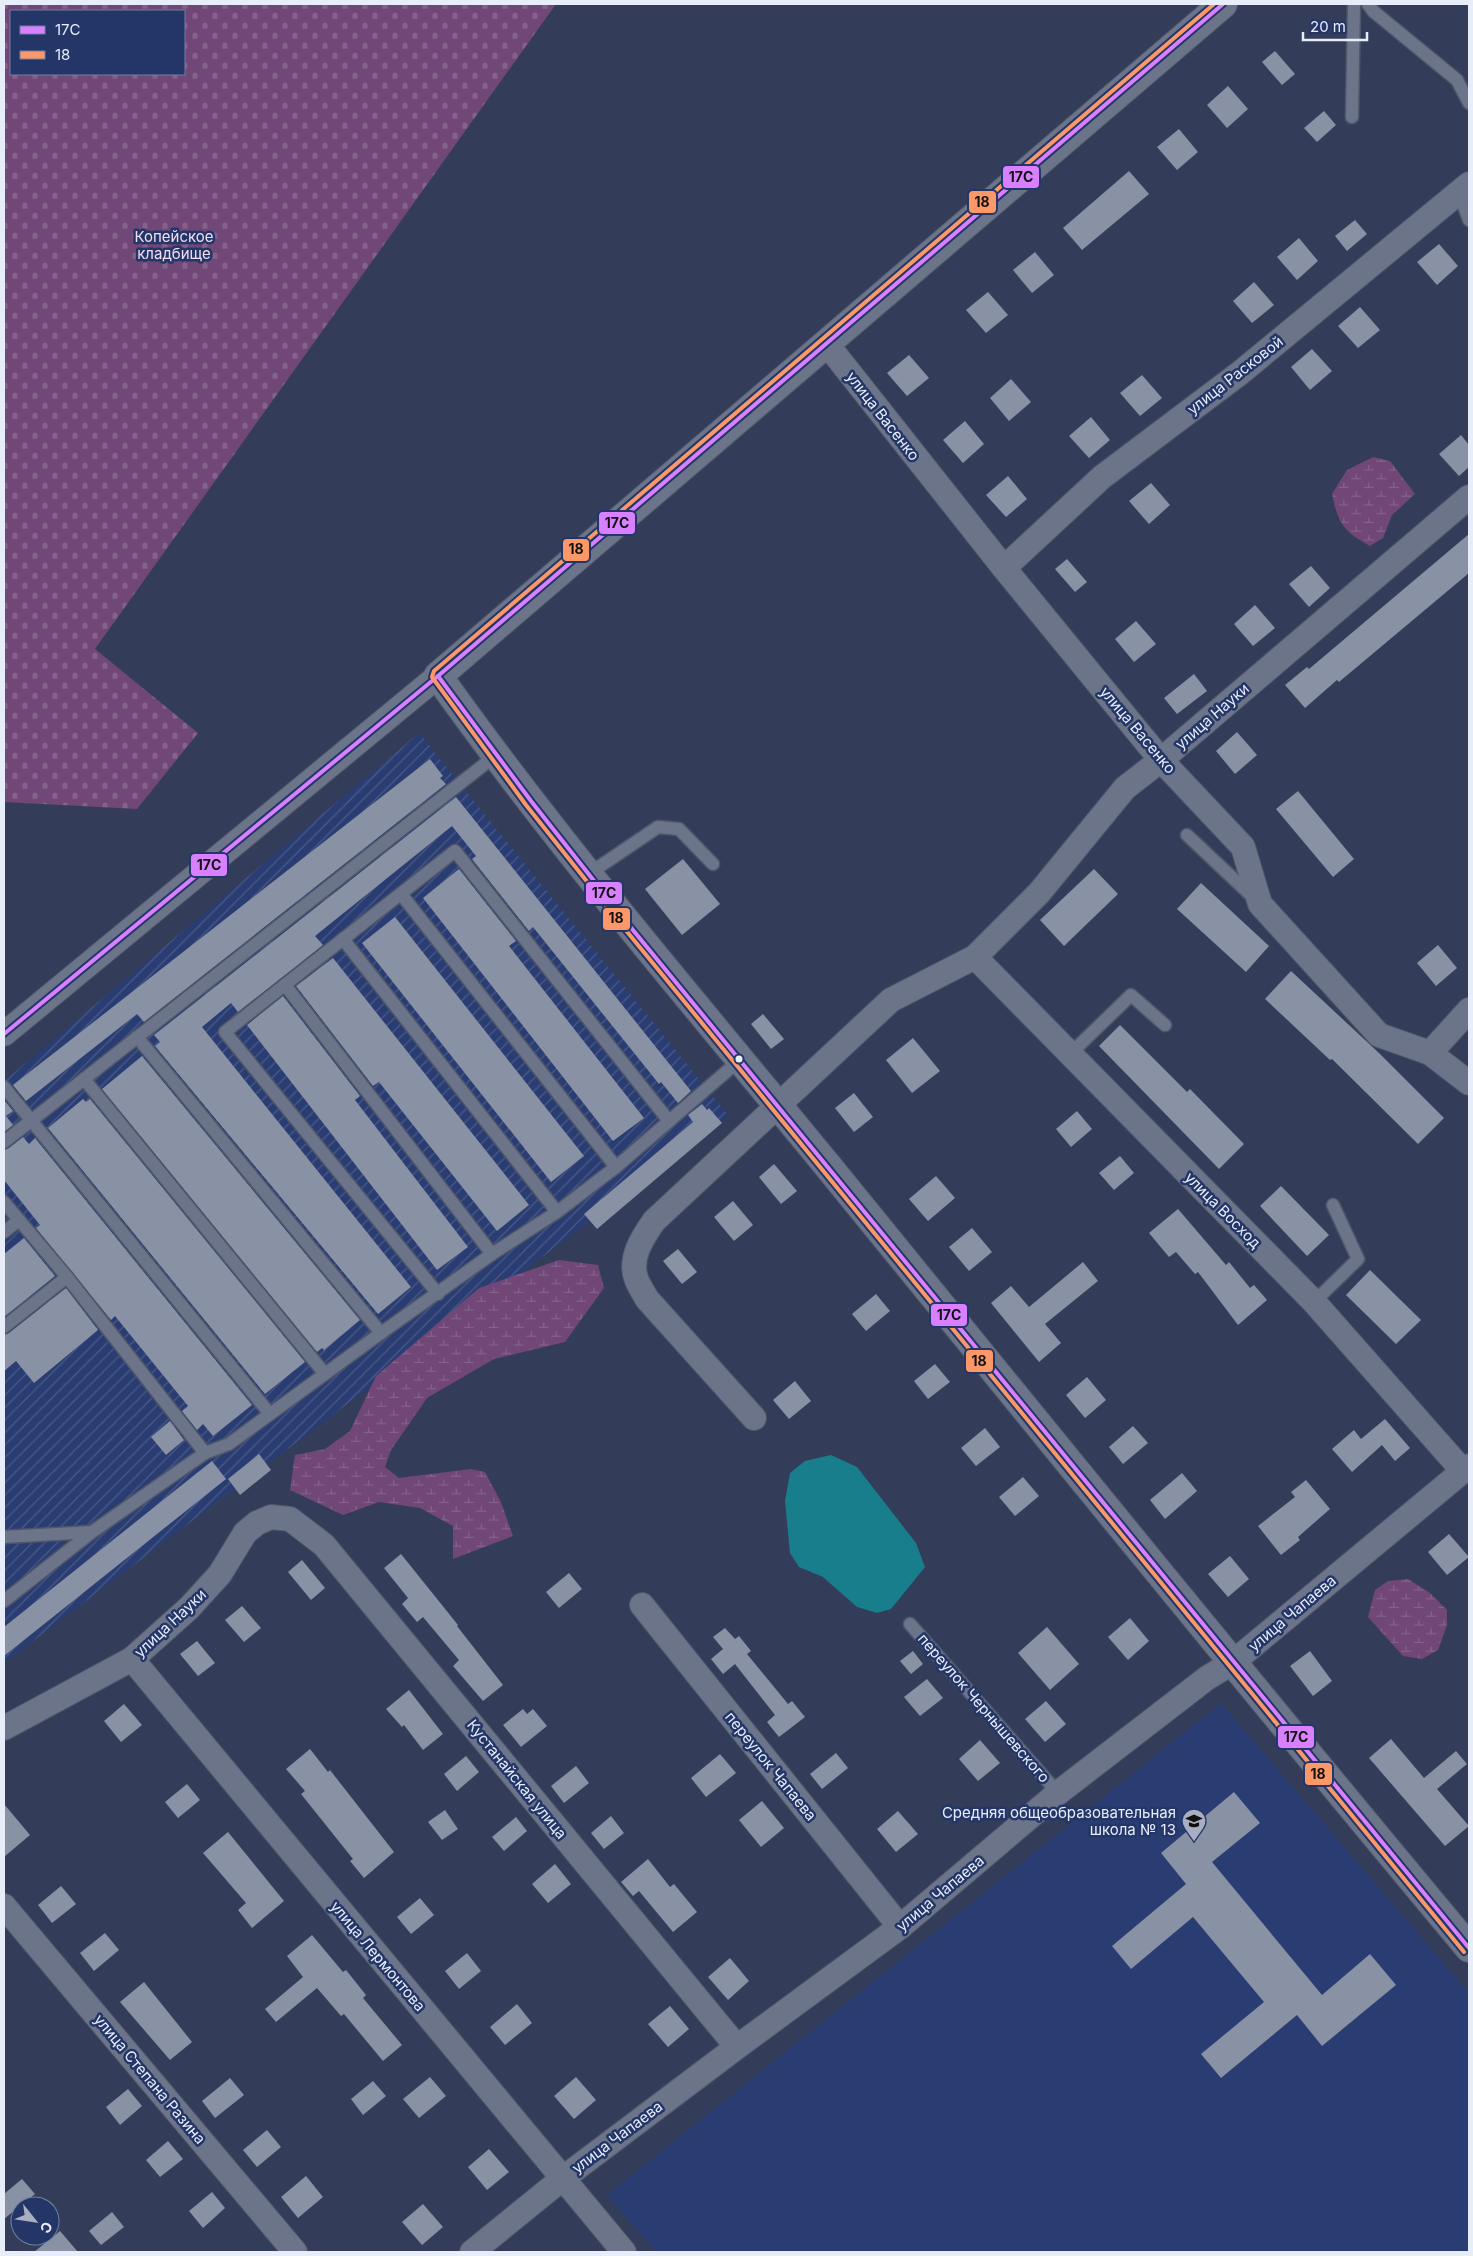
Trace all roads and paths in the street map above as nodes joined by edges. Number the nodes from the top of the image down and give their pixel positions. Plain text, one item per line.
1 (1223, 4) edge
2 (1354, 4) edge
3 (1368, 4) edge
4 (1469, 103) edge
5 (1352, 117) dead end
6 (1464, 189) edge
7 (1469, 220) edge
8 (826, 343) junction
9 (1469, 496) edge
10 (1004, 568) junction
11 (438, 676) junction
12 (495, 756) junction
13 (1161, 760) junction
14 (1188, 835) dead end
15 (714, 864) dead end
16 (587, 875) junction
17 (401, 894) junction
18 (1260, 904) junction
19 (343, 939) junction
20 (975, 957) junction
21 (285, 985) junction
22 (1469, 1010) edge
23 (1165, 1025) dead end
24 (4, 1034) edge
25 (137, 1037) junction
26 (1430, 1052) junction
27 (1070, 1054) junction
28 (741, 1059) junction
29 (84, 1079) junction
30 (1469, 1083) edge
31 (4, 1087) edge
32 (778, 1106) junction
33 (32, 1121) junction
34 (669, 1121) junction
35 (4, 1142) edge
36 (616, 1167) junction
37 (4, 1202) edge
38 (1333, 1204) dead end
39 (557, 1212) junction
40 (19, 1220) junction
41 (4, 1232) edge
42 (492, 1254) junction
43 (67, 1277) junction
44 (438, 1294) junction
45 (1314, 1302) junction
46 (4, 1327) edge
47 (380, 1333) junction
48 (325, 1374) junction
49 (270, 1414) junction
50 (754, 1418) dead end
51 (205, 1453) junction
52 (1466, 1469) edge
53 (290, 1519) joint
54 (92, 1532) junction
55 (4, 1537) edge
56 (4, 1601) edge
57 (642, 1605) dead end
58 (910, 1624) dead end
59 (132, 1659) junction
60 (1232, 1663) junction
61 (4, 1728) edge
62 (1058, 1793) junction
63 (4, 1906) edge
64 (900, 1927) junction
65 (1469, 1948) edge
66 (737, 2047) junction
67 (562, 2179) junction
68 (296, 2252) edge
69 (472, 2252) edge
70 (624, 2252) edge

1 - 8 street
2 - 5 lane
3 - 4 lane
6 - 7 lane
6 - 10 street, улица Расковой
8 - 10 street, улица Васенко
8 - 11 street
9 - 13 street, улица Науки
10 - 13 street, улица Васенко
11 - 12 street
11 - 24 street
12 - 16 street
12 - 25 lane
13 - 18 street, улица Васенко
13 - 20 street, улица Науки
14 - 18 lane
15 - 16 lane
16 - 28 street
17 - 19 lane
17 - 34 lane
17 - 36 lane
18 - 26 street, улица Васенко
19 - 21 lane
19 - 39 lane
20 - 27 street, улица Восход
20 - 32 street, улица Науки
21 - 42 lane
21 - 44 lane
22 - 26 street
23 - 27 lane
25 - 29 lane
25 - 47 lane
26 - 30 street, улица Васенко
27 - 45 street, улица Восход
28 - 32 street
28 - 34 lane
29 - 33 lane
29 - 48 lane
31 - 33 lane
32 - 50 street, улица Науки
32 - 60 street
33 - 35 lane
33 - 49 lane
34 - 36 lane
36 - 39 lane
37 - 40 lane
38 - 45 lane
39 - 42 lane
40 - 41 lane
40 - 43 lane
42 - 44 lane
43 - 46 lane
43 - 51 lane
44 - 47 lane
45 - 52 street, улица Восход
47 - 48 lane
48 - 49 lane
49 - 51 lane
51 - 54 lane
52 - 60 street, улица Чапаева
53 - 59 street, улица Науки
53 - 66 street, Кустанайская улица
54 - 55 lane
54 - 56 lane
57 - 64 street, переулок Чапаева
58 - 62 lane, переулок Чернышевского
59 - 61 street, улица Науки
59 - 67 street, улица Лермонтова
60 - 62 street, улица Чапаева
60 - 65 street
62 - 64 street, улица Чапаева
63 - 68 street, улица Степана Разина
64 - 66 street, улица Чапаева
66 - 67 street, улица Чапаева
67 - 69 street, улица Чапаева
67 - 70 street, улица Лермонтова

